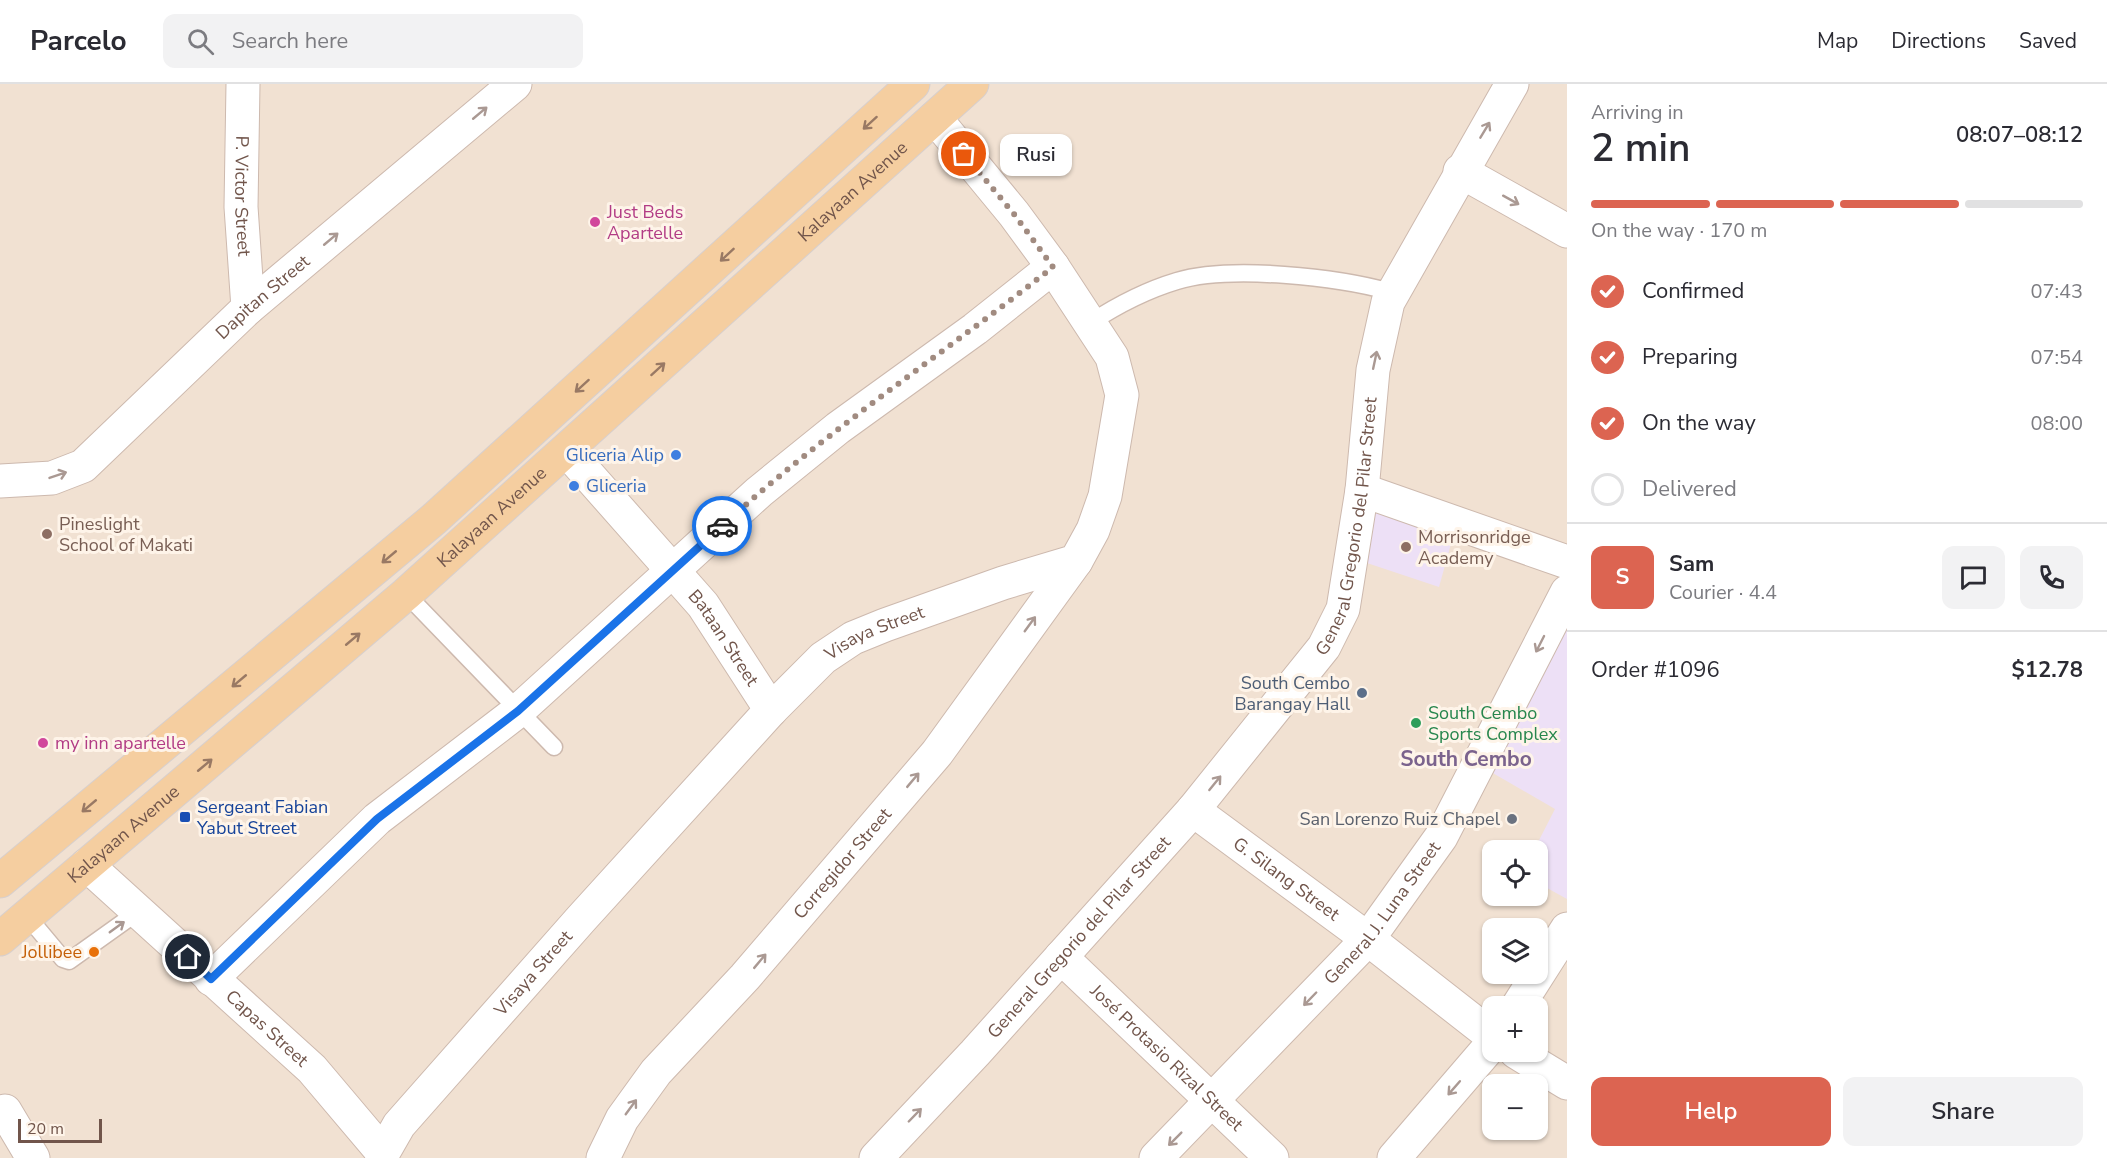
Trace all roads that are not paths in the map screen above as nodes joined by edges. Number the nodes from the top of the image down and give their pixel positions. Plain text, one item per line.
1 (243, 84) edge
2 (515, 84) edge
3 (913, 84) edge
4 (972, 84) edge
5 (1512, 84) edge
6 (935, 118) junction
7 (1460, 171) junction
8 (1567, 231) edge
9 (1053, 267) junction
10 (1391, 292) junction
11 (249, 308) junction
12 (1090, 323) junction
13 (567, 451) junction
14 (0, 481) edge
15 (1362, 490) junction
16 (1076, 561) junction
17 (1567, 562) edge
18 (673, 570) junction
19 (1567, 592) edge
20 (406, 594) junction
21 (771, 710) junction
22 (518, 711) junction
23 (554, 747) dead end
24 (1193, 810) junction
25 (87, 865) junction
26 (0, 881) edge
27 (138, 911) junction
28 (27, 916) junction
29 (1567, 929) edge
30 (0, 939) edge
31 (1368, 939) junction
32 (1061, 957) junction
33 (211, 979) junction
34 (1524, 996) edge
35 (1482, 1028) edge
36 (1482, 1056) edge
37 (1532, 1062) edge
38 (1567, 1083) edge
39 (1212, 1101) junction
40 (5, 1111) dead end
41 (382, 1155) edge
42 (33, 1158) edge
43 (603, 1158) edge
44 (876, 1158) edge
45 (1156, 1158) edge
46 (1272, 1158) edge
47 (1394, 1158) edge

1 - 11 street, P. Victor Street
11 -> 2 street, Dapitan Street
3 -> 26 main road, Kalayaan Avenue
4 - 6 main road, Kalayaan Avenue
7 -> 5 street, General Gregorio del Pilar Street
6 - 9 street
13 -> 6 main road, Kalayaan Avenue
7 -> 8 street
7 - 10 street, General Gregorio del Pilar Street
9 - 12 street
9 - 18 street
10 - 12 lane
15 -> 10 street, General Gregorio del Pilar Street
14 -> 11 street, Dapitan Street
12 - 16 street
13 - 18 street, Bataan Street
13 - 20 main road, Kalayaan Avenue
15 - 17 street
24 -> 15 street, General Gregorio del Pilar Street
16 - 21 street, Visaya Street
43 -> 16 street, Corregidor Street
18 - 21 street, Bataan Street
18 - 22 street
19 -> 31 street, General J. Luna Street
20 - 22 lane
25 -> 20 main road, Kalayaan Avenue
21 - 41 street, Visaya Street
22 - 23 lane
22 - 33 street
24 - 31 street, G. Silang Street
24 - 32 street, General Gregorio del Pilar Street
25 - 27 street, Capas Street
25 - 28 main road, Kalayaan Avenue
28 -> 27 lane
27 - 33 street, Capas Street
28 - 30 main road, Kalayaan Avenue
29 - 34 street
31 - 35 street, G. Silang Street
31 -> 39 street, General J. Luna Street
32 - 39 street, José Protasio Rizal Street
44 -> 32 street, General Gregorio del Pilar Street
33 - 41 street, Capas Street
36 -> 47 street
37 - 38 street
39 -> 45 street, General J. Luna Street
39 - 46 street, José Protasio Rizal Street
40 - 42 street

